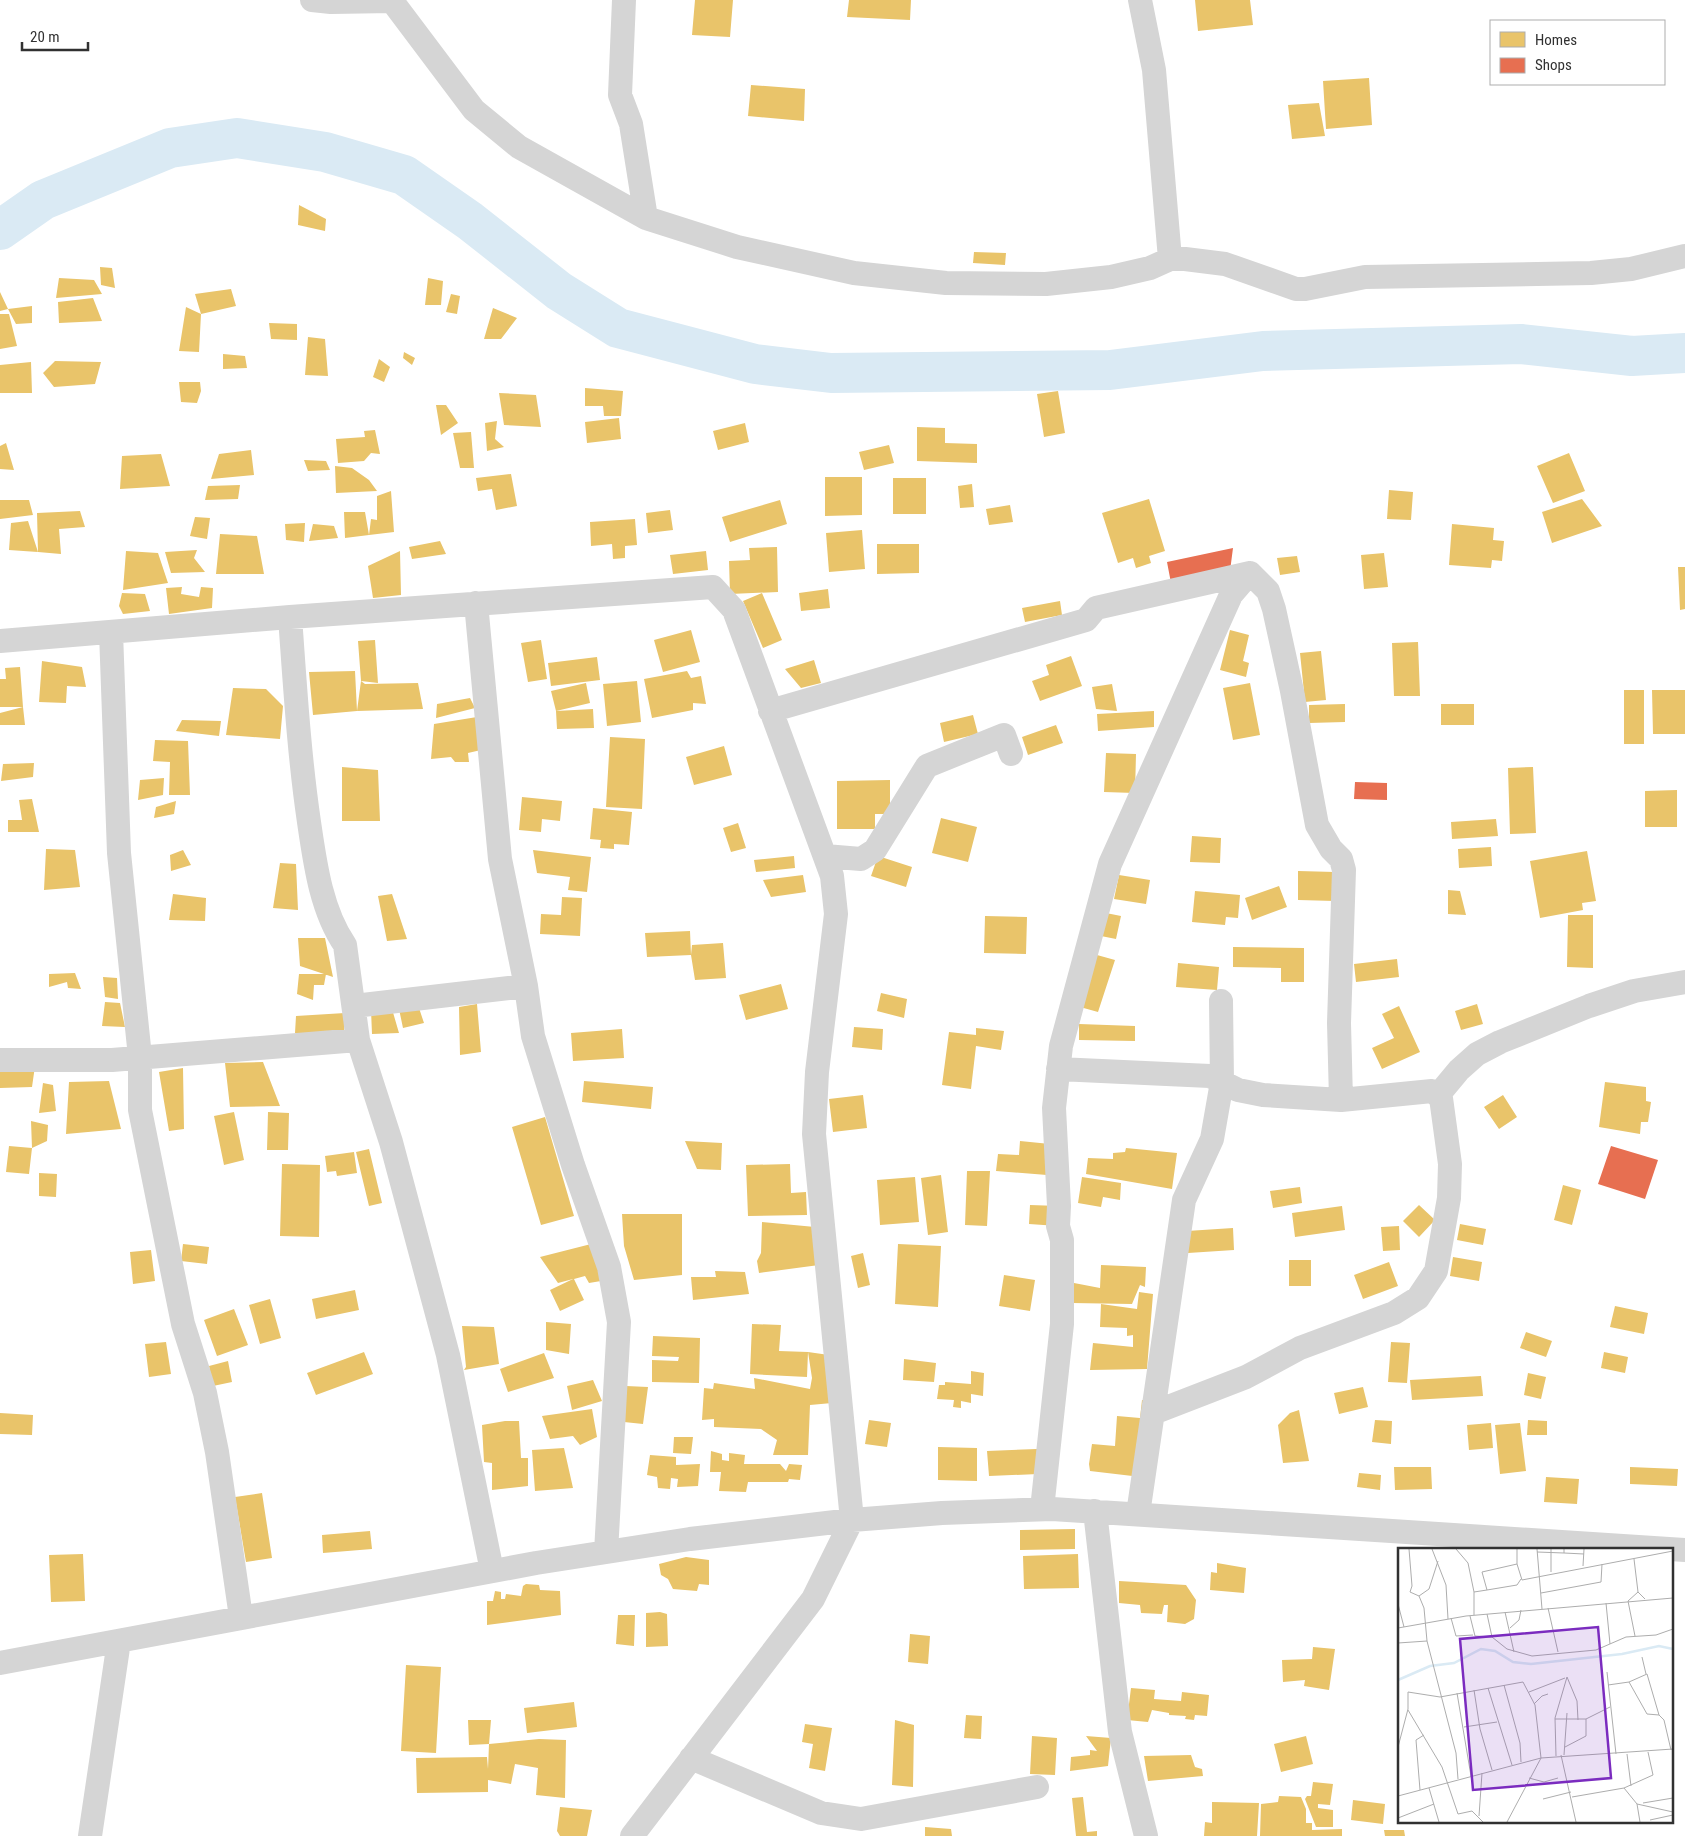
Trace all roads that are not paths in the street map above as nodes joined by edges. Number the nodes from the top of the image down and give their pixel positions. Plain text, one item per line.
1 (312, 0) edge
2 (392, 0) edge
3 (624, 0) edge
4 (1140, 0) edge
5 (646, 218) junction
6 (1685, 256) edge
7 (1170, 259) junction
8 (1250, 573) junction
9 (476, 603) junction
10 (290, 617) junction
11 (111, 632) junction
12 (0, 642) edge
13 (770, 711) junction
14 (1011, 754) dead end
15 (825, 856) junction
16 (1685, 982) edge
17 (526, 986) junction
18 (1221, 1001) dead end
19 (354, 1006) junction
20 (358, 1040) junction
21 (140, 1057) junction
22 (0, 1060) edge
23 (1058, 1069) junction
24 (1222, 1082) junction
25 (1439, 1094) junction
26 (1341, 1100) junction
27 (1154, 1413) junction
28 (1042, 1509) junction
29 (1095, 1512) junction
30 (1138, 1514) junction
31 (852, 1520) junction
32 (1655, 1548) edge
33 (1672, 1549) edge
34 (1685, 1550) edge
35 (606, 1552) junction
36 (492, 1572) junction
37 (241, 1618) junction
38 (119, 1641) junction
39 (0, 1663) edge
40 (691, 1758) junction
41 (1037, 1787) dead end
42 (90, 1836) edge
43 (632, 1836) edge
44 (1146, 1836) edge

1 - 2 street
2 - 5 street
3 - 5 street
4 - 7 street
5 - 7 street
6 - 7 street
8 - 13 street
8 - 23 street
8 - 26 street
9 - 10 street
9 - 13 street
9 - 17 street
10 - 11 street
10 - 19 street
11 - 12 street
11 - 21 street
13 - 15 street
14 - 15 street
15 - 31 street
16 - 25 street
17 - 19 street
17 - 35 street
18 - 24 street
19 - 20 street
20 - 21 street
20 - 36 street
21 - 22 street
21 - 37 street
23 - 24 street
23 - 28 street
24 - 26 street
24 - 27 street
25 - 26 street
25 - 27 street
27 - 30 street
28 - 29 street
28 - 31 street
29 - 30 street
29 - 44 street
30 - 32 street
31 - 35 street
31 - 40 street
33 - 34 street
35 - 36 street
36 - 37 street
37 - 38 street
38 - 39 street
38 - 42 street
40 - 41 street
40 - 43 street

